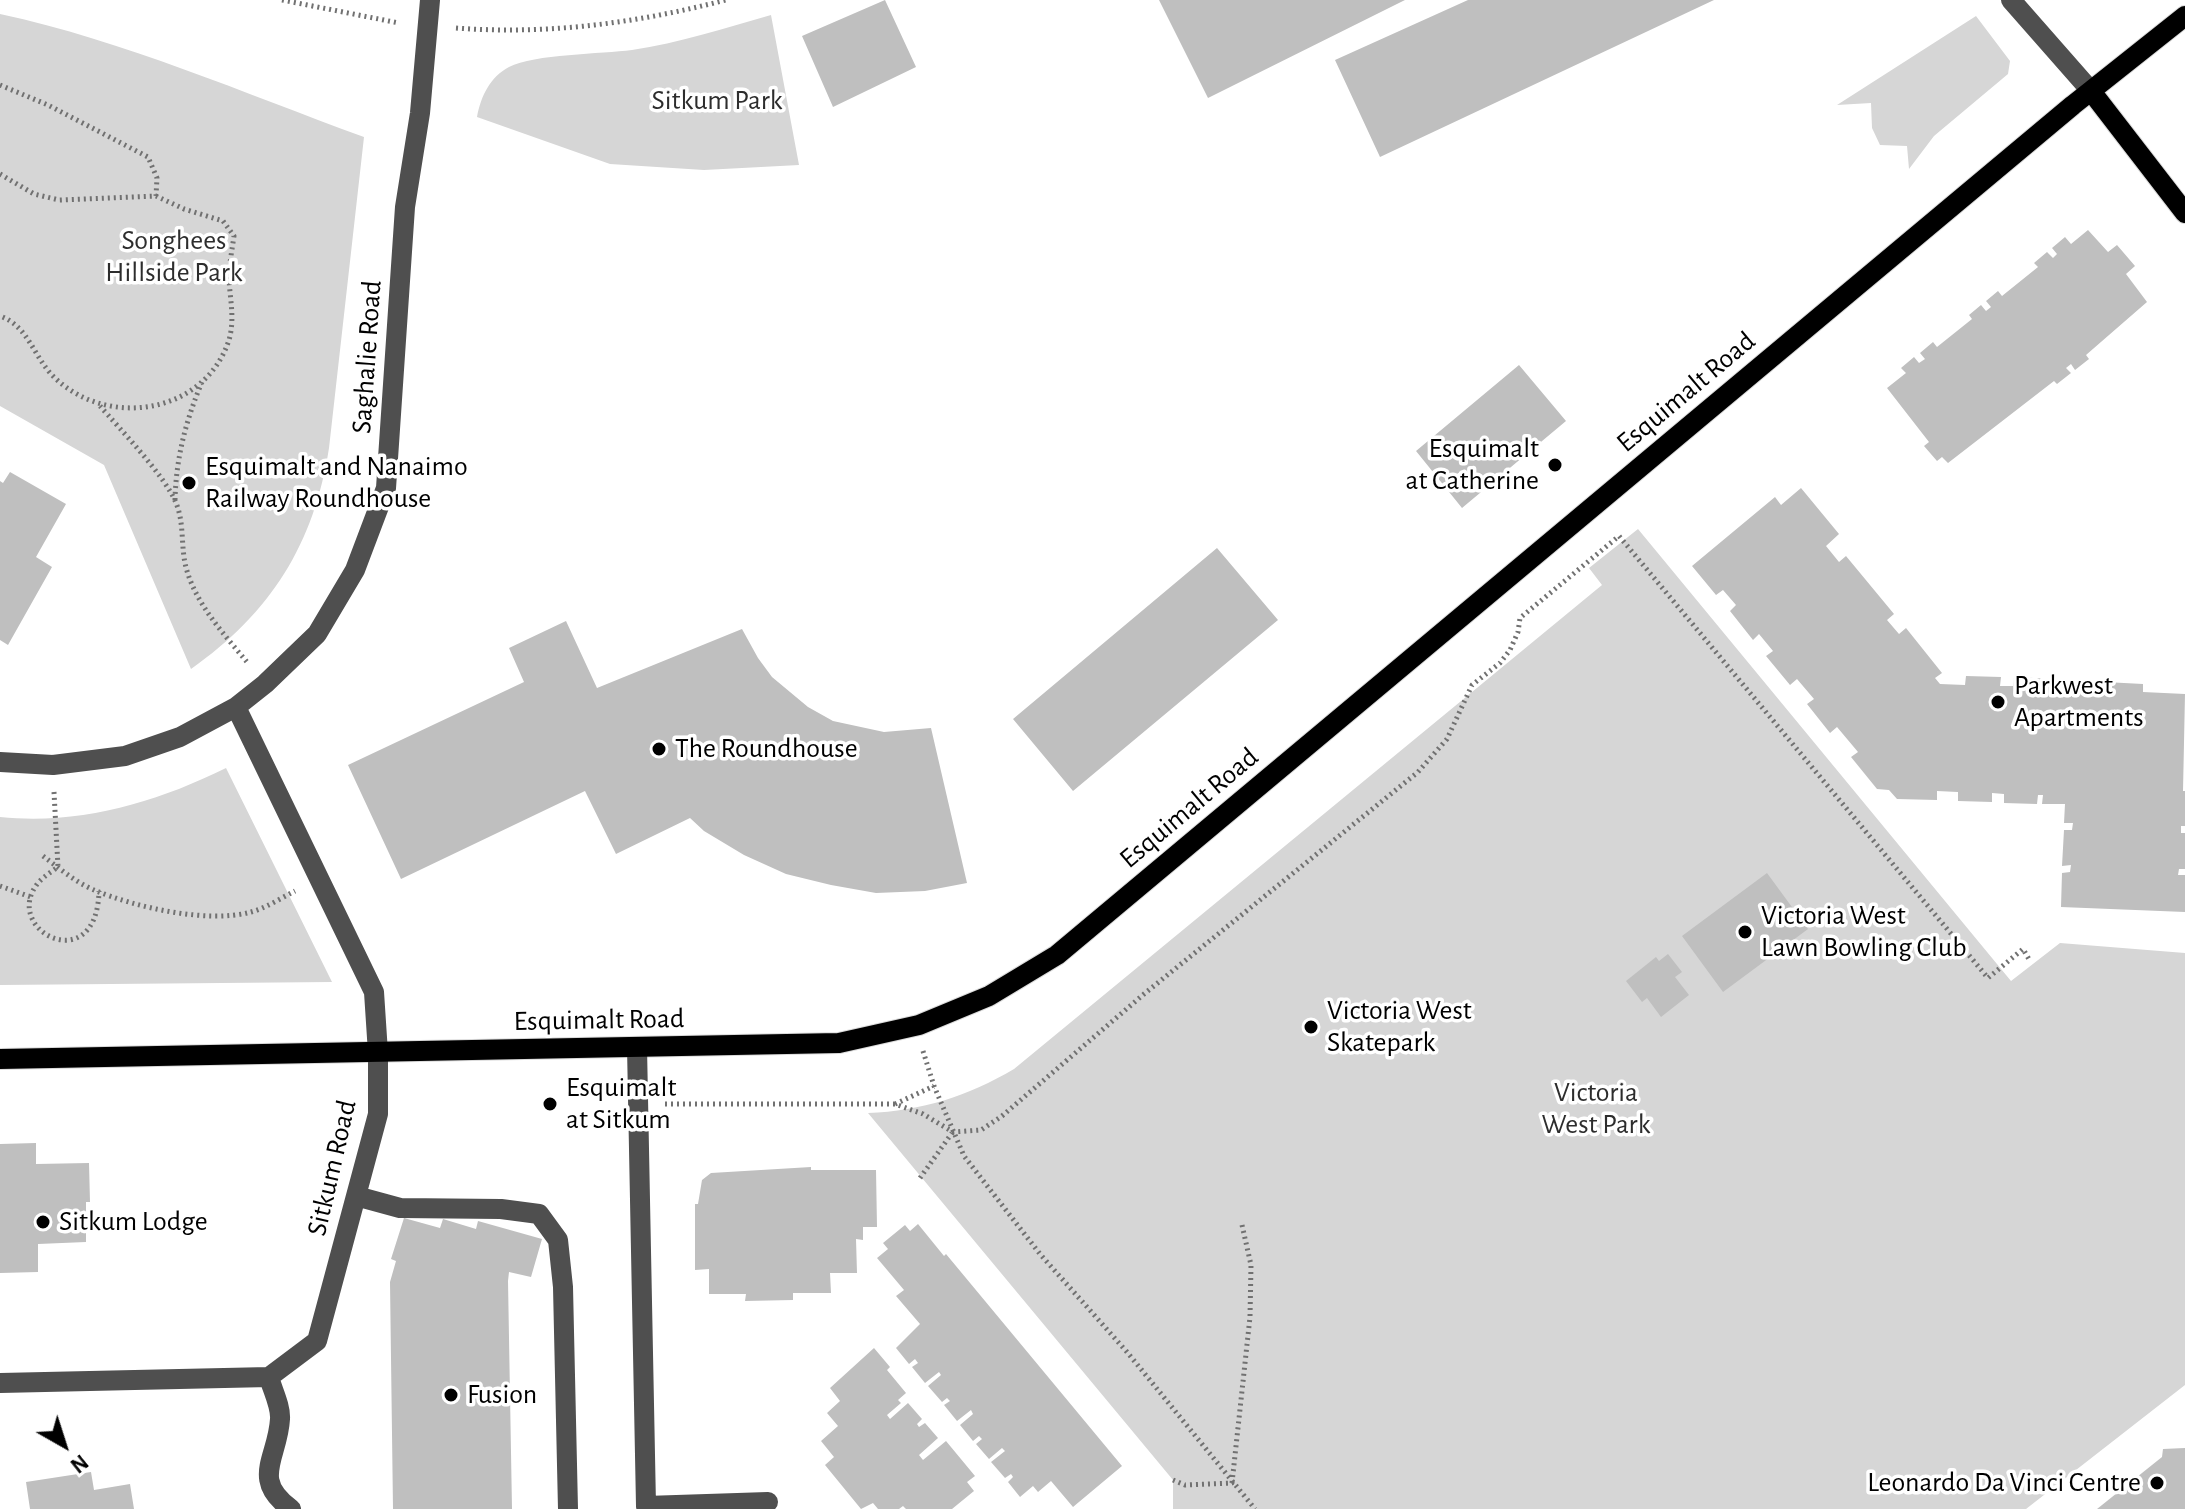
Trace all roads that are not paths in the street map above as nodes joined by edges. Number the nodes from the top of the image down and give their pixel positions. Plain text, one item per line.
1 (430, 0) edge
2 (2011, 0) edge
3 (2185, 16) edge
4 (2091, 91) junction
5 (2185, 213) edge
6 (236, 707) junction
7 (0, 762) edge
8 (637, 1047) junction
9 (378, 1053) junction
10 (0, 1059) edge
11 (356, 1196) junction
12 (269, 1377) junction
13 (0, 1383) edge
14 (768, 1502) dead end
15 (291, 1509) edge
16 (568, 1509) edge

1 - 6 street, Saghalie Road
2 - 4 street
3 - 4 main road, Esquimalt Road
4 - 5 main road
4 - 8 main road, Esquimalt Road
6 - 7 street, Saghalie Road
6 - 9 street, Sitkum Road
8 - 9 main road, Esquimalt Road
8 - 14 street
9 - 10 main road, Esquimalt Road
9 - 11 street, Sitkum Road
11 - 12 street, Sitkum Road
11 - 16 street
12 - 13 street
12 - 15 street

